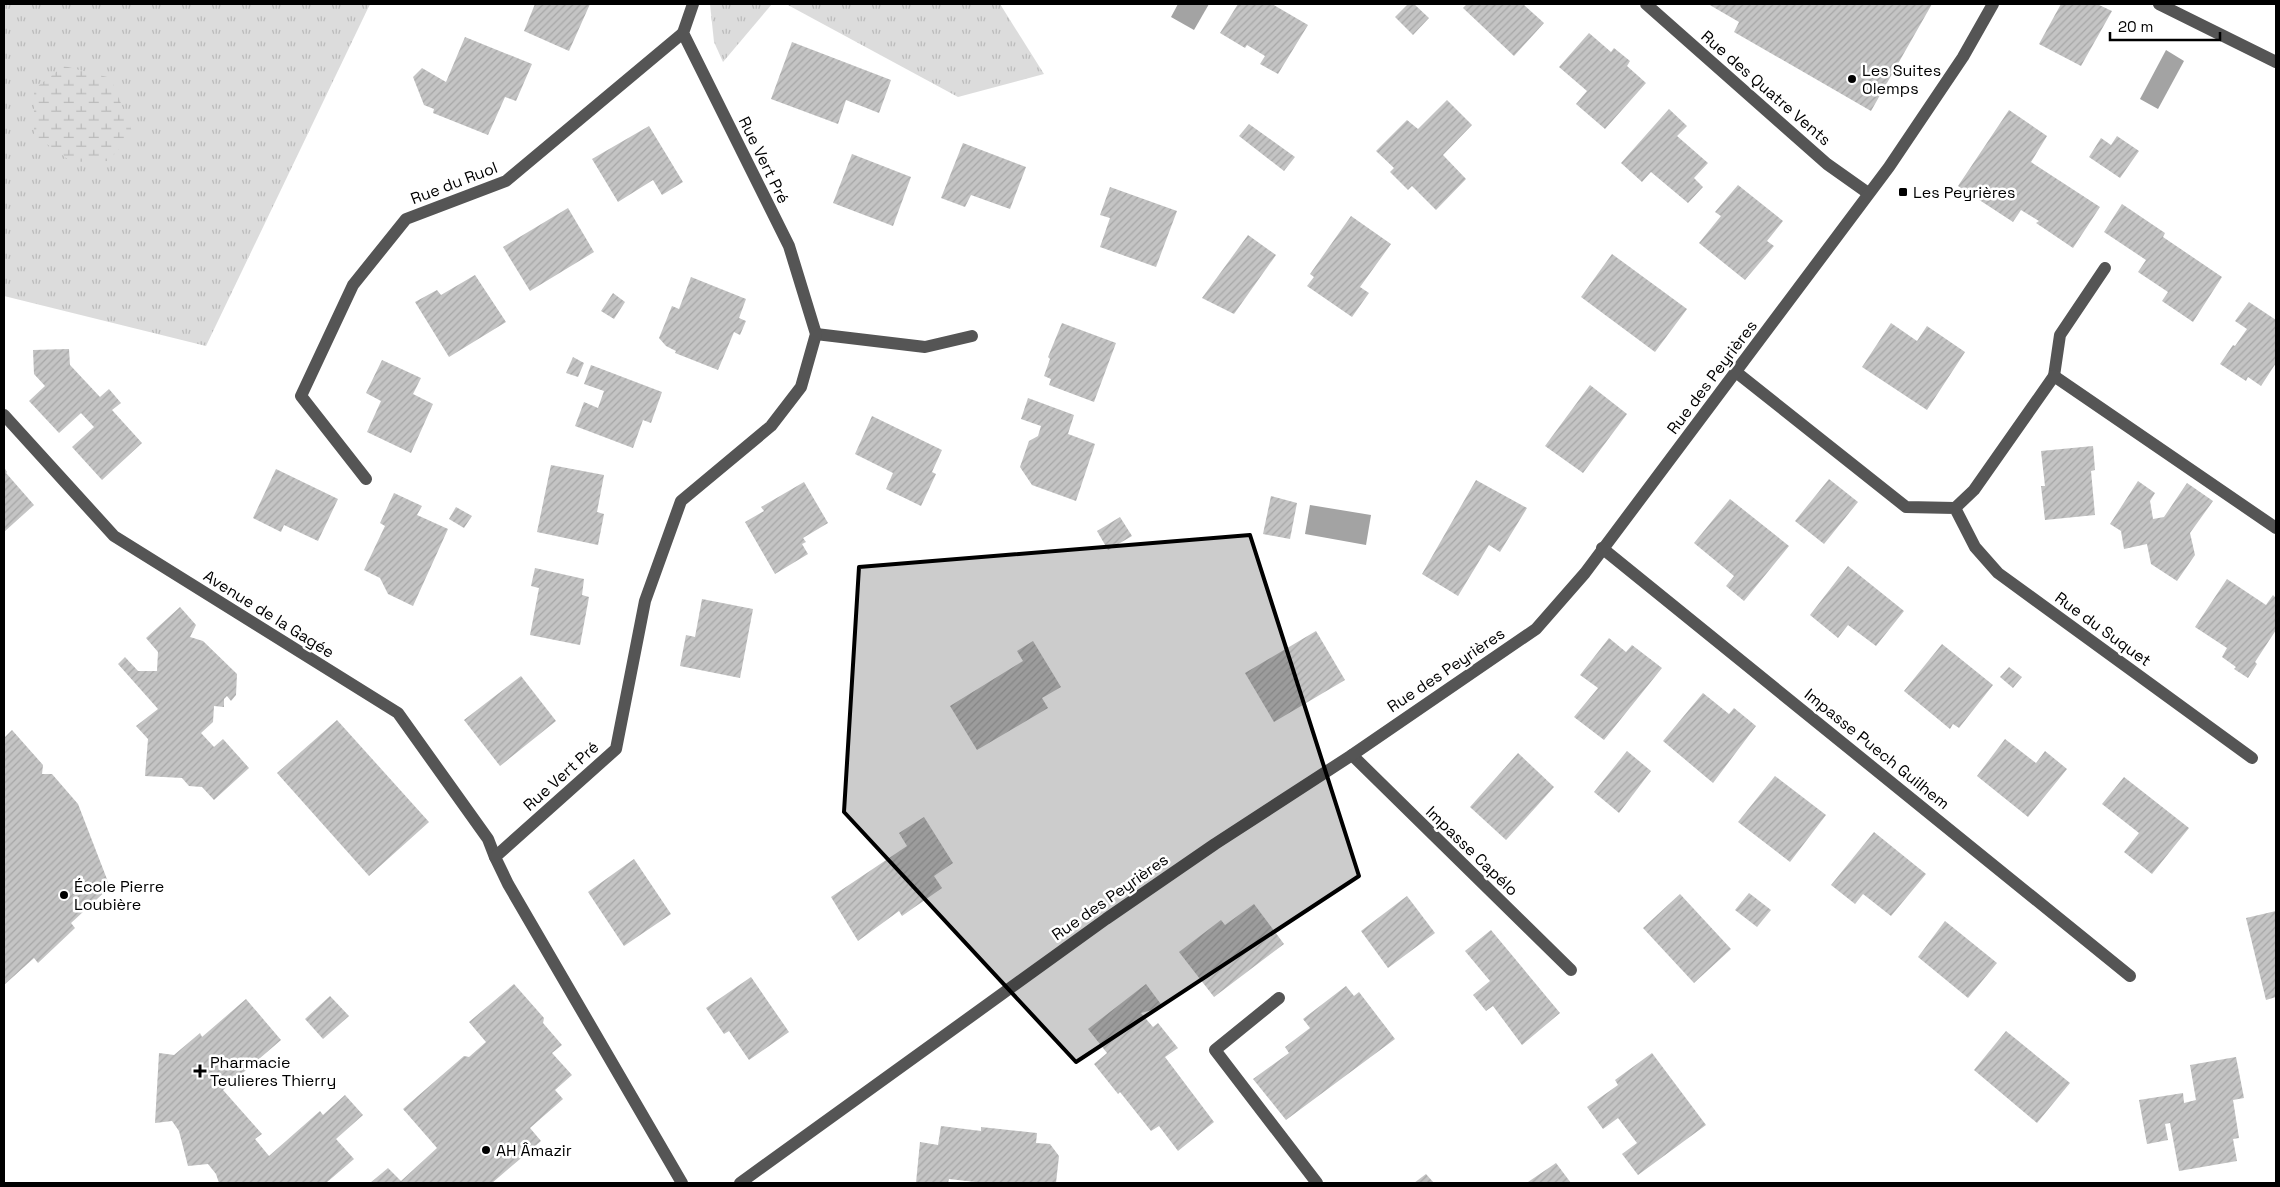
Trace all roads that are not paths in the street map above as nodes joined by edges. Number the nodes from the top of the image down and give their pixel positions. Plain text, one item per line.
1 (693, 4) edge
2 (1646, 4) edge
3 (1993, 4) edge
4 (2159, 4) edge
5 (684, 33) junction
6 (2276, 62) edge
7 (1868, 193) junction
8 (2105, 268) dead end
9 (816, 334) junction
10 (972, 336) dead end
11 (1736, 372) junction
12 (2054, 376) junction
13 (4, 415) edge
14 (366, 479) dead end
15 (1955, 508) junction
16 (2276, 528) edge
17 (1602, 548) junction
18 (1352, 755) junction
19 (2252, 758) dead end
20 (495, 857) junction
21 (1571, 970) dead end
22 (2130, 976) dead end
23 (1279, 998) dead end
24 (747, 1181) edge
25 (682, 1183) edge
26 (1317, 1183) edge

1 - 5 street
2 - 7 street, Rue des Quatre Vents
3 - 7 street, Rue des Peyrières
4 - 6 street
5 - 9 street, Rue Vert Pré
5 - 14 street, Rue du Ruol
7 - 11 street, Rue des Peyrières
8 - 12 street
9 - 10 street
9 - 20 street, Rue Vert Pré
11 - 15 street
11 - 17 street, Rue des Peyrières
12 - 15 street
12 - 16 street
13 - 20 street, Avenue de la Gagée
15 - 19 street, Rue du Suquet
17 - 18 street, Rue des Peyrières
17 - 22 street, Impasse Puech Guilhem
18 - 21 street, Impasse Capélo
18 - 24 street, Rue des Peyrières
20 - 25 street
23 - 26 street

